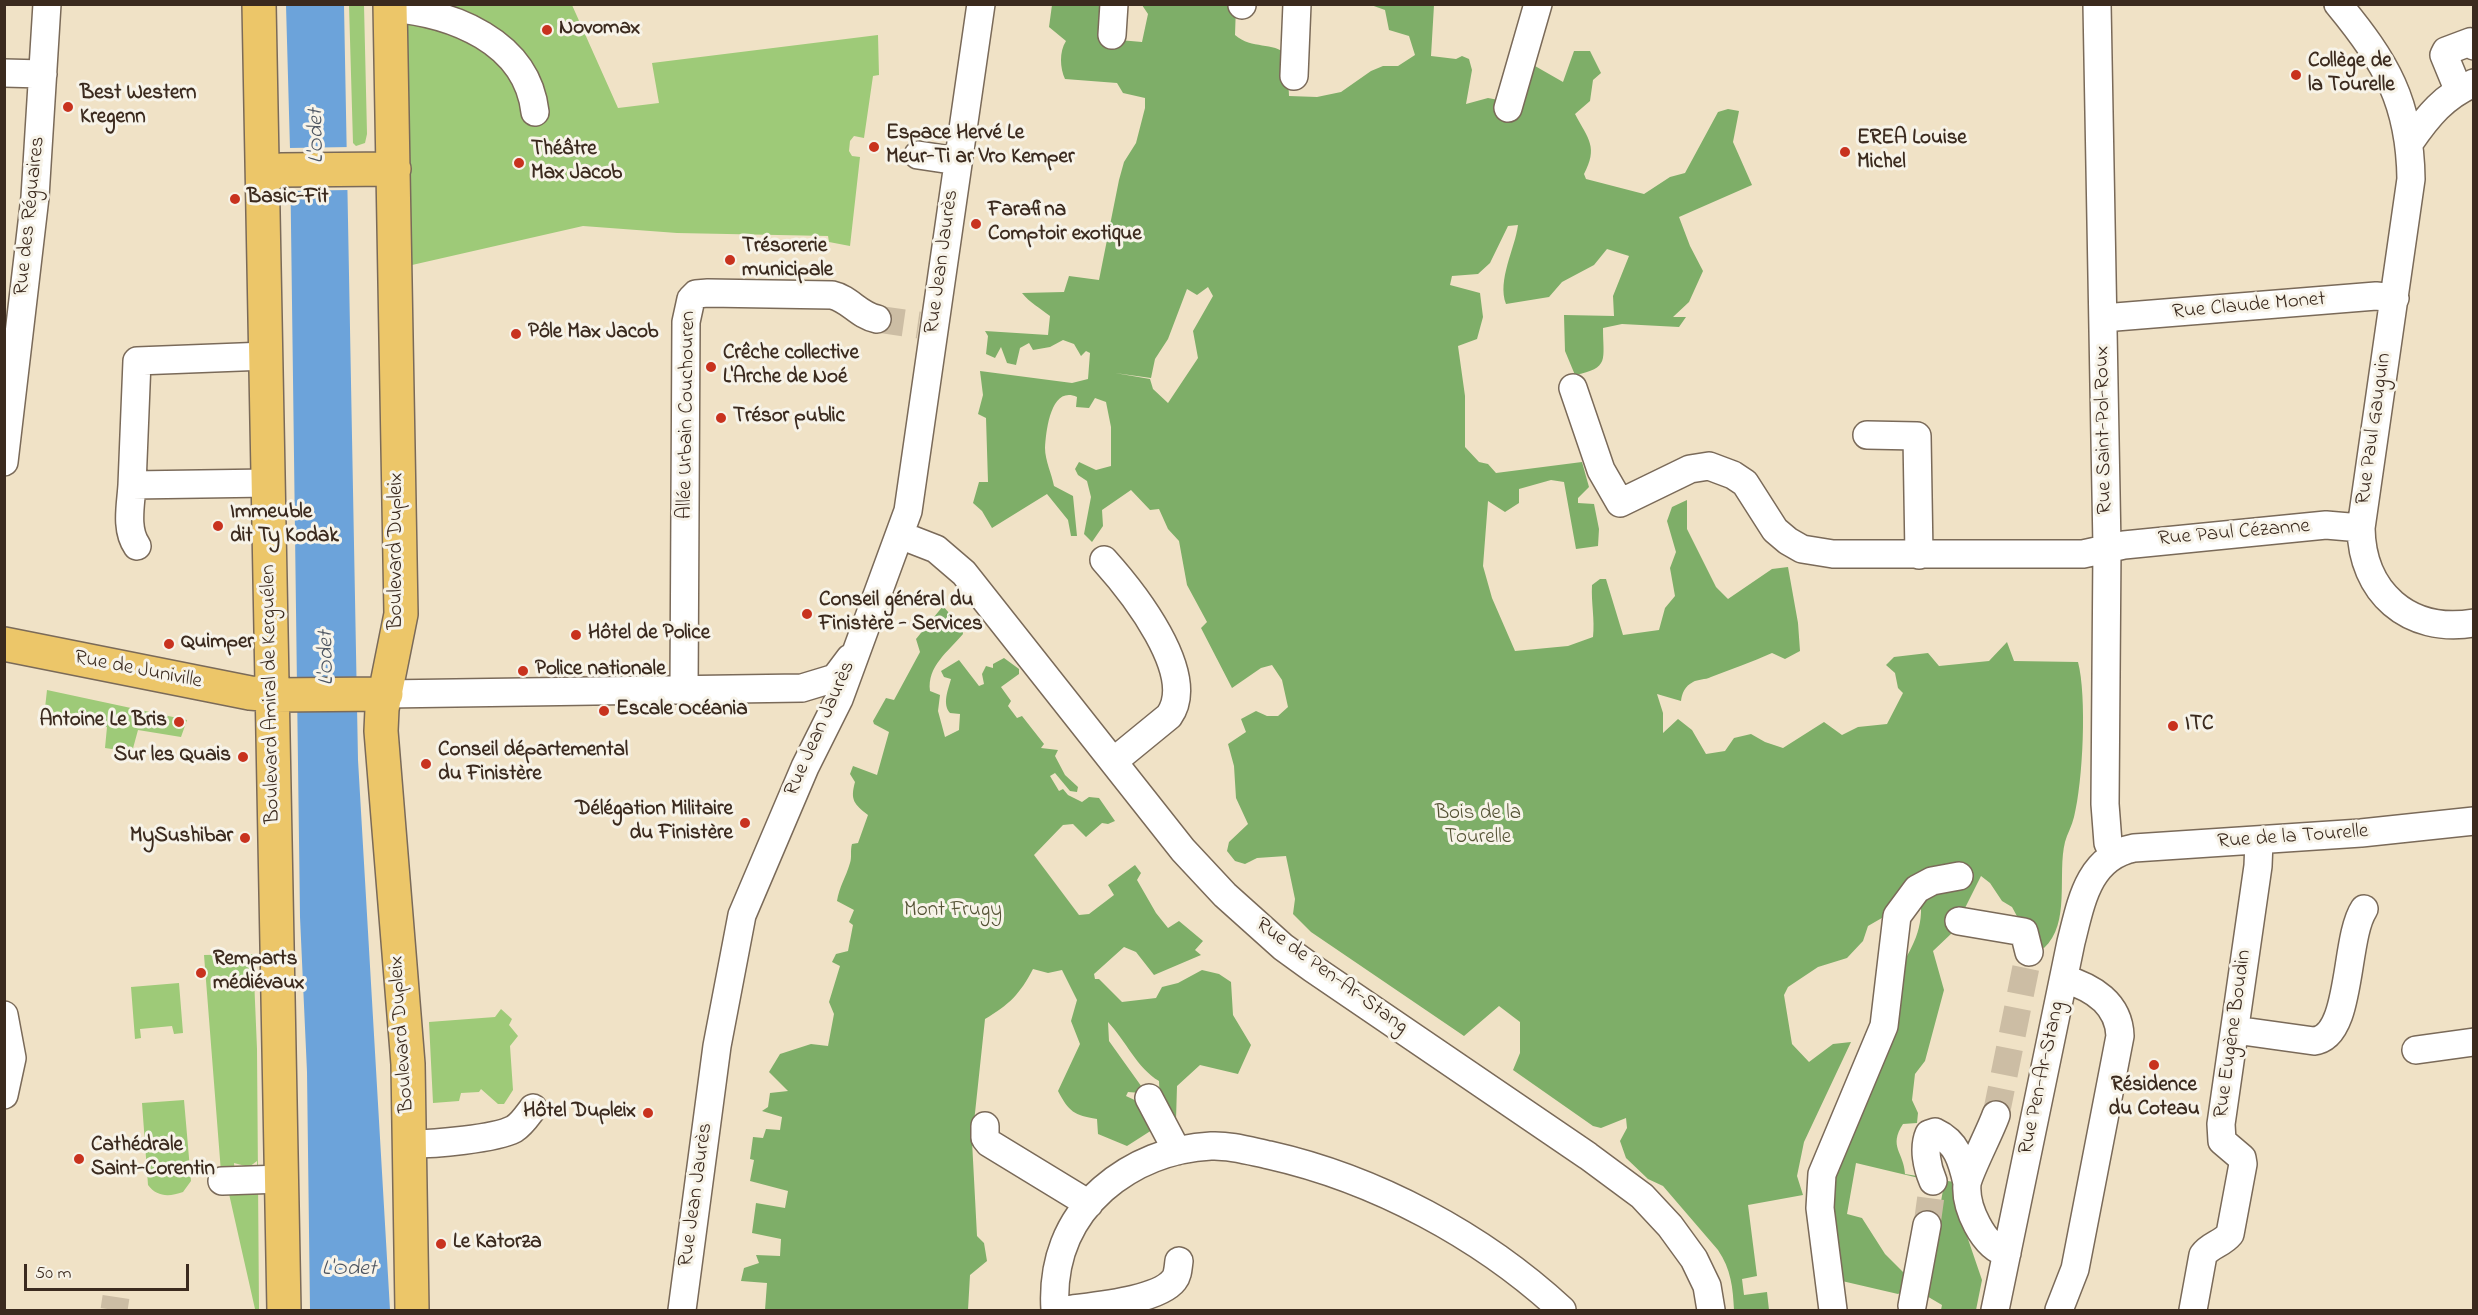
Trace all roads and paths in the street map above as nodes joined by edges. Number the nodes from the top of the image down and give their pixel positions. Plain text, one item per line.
1 (47, 4) edge
2 (260, 4) edge
3 (981, 4) edge
4 (1114, 4) edge
5 (1297, 4) edge
6 (1538, 4) edge
7 (2097, 4) edge
8 (2338, 4) edge
9 (390, 6) edge
10 (1112, 35) dead end
11 (2473, 45) edge
12 (4, 73) edge
13 (43, 74) junction
14 (1294, 76) dead end
15 (2466, 86) edge
16 (1508, 108) dead end
17 (535, 112) dead end
18 (2410, 142) junction
19 (918, 155) dead end
20 (958, 161) junction
21 (394, 169) junction
22 (276, 175) junction
23 (2395, 298) junction
24 (2103, 318) junction
25 (877, 320) tunnel mouth
26 (266, 356) junction
27 (1573, 388) dead end
28 (1867, 435) dead end
29 (4, 462) edge
30 (269, 483) junction
31 (132, 485) junction
32 (2361, 528) junction
33 (900, 535) junction
34 (137, 546) dead end
35 (2107, 547) junction
36 (1919, 555) junction
37 (1104, 560) dead end
38 (2468, 629) edge
39 (4, 644) edge
40 (855, 650) junction
41 (808, 687) junction
42 (684, 691) junction
43 (372, 694) junction
44 (285, 695) junction
45 (828, 722) junction
46 (1114, 761) junction
47 (2474, 821) edge
48 (2259, 841) junction
49 (2113, 854) junction
50 (1959, 876) dead end
51 (2364, 909) dead end
52 (1959, 921) dead end
53 (2030, 952) dead end
54 (2064, 979) junction
55 (4, 1015) edge
56 (2235, 1030) junction
57 (2474, 1042) edge
58 (2416, 1050) dead end
59 (4, 1095) edge
60 (1149, 1098) dead end
61 (533, 1108) dead end
62 (1996, 1114) tunnel mouth
63 (985, 1126) dead end
64 (411, 1144) junction
65 (1177, 1151) junction
66 (282, 1179) junction
67 (222, 1181) dead end
68 (1933, 1181) tunnel mouth
69 (1967, 1183) junction
70 (1089, 1204) junction
71 (1927, 1225) tunnel mouth
72 (2007, 1253) junction
73 (1179, 1262) dead end
74 (1912, 1306) dead end
75 (284, 1311) edge
76 (412, 1311) edge
77 (682, 1311) edge
78 (1055, 1311) edge
79 (1065, 1311) edge
80 (1563, 1311) edge
81 (1711, 1311) edge
82 (1833, 1311) edge
83 (1995, 1311) edge
84 (2060, 1311) edge
85 (2193, 1311) edge

1 - 13 street, Rue des Réguaires
2 - 22 main road, Boulevard Amiral de Kerguélen
3 - 20 street, Rue Jean Jaurès
4 - 10 street
5 - 14 street
6 - 16 street
7 - 24 street, Rue Saint-Pol-Roux
8 - 18 street, Rue Paul Gauguin
9 - 17 street
9 - 21 main road, Boulevard Dupleix
11 - 15 street
12 - 13 street
13 - 29 street, Rue des Réguaires
15 - 18 street
18 - 23 street, Rue Paul Gauguin
19 - 20 street
20 - 33 street, Rue Jean Jaurès
21 - 22 main road
21 - 43 main road, Boulevard Dupleix
22 - 26 main road, Boulevard Amiral de Kerguélen
23 - 24 street, Rue Claude Monet
23 - 32 street, Rue Paul Gauguin
24 - 35 street, Rue Saint-Pol-Roux
25 - 42 street, Allée Urbain Couchouren
26 - 30 main road, Boulevard Amiral de Kerguélen
26 - 31 street
27 - 36 street, Rue Paul Cézanne
28 - 36 street
30 - 31 street
30 - 44 main road, Boulevard Amiral de Kerguélen
31 - 34 street
32 - 35 street, Rue Paul Cézanne
32 - 38 street, Rue Paul Gauguin
33 - 40 street, Rue Jean Jaurès
33 - 46 street, Rue de Pen-Ar-Stang
35 - 36 street, Rue Paul Cézanne
35 - 49 street, Rue Saint-Pol-Roux
37 - 46 street
39 - 44 main road, Rue de Juniville
40 - 41 street
40 - 45 street, Rue Jean Jaurès
41 - 42 street
41 - 45 street
42 - 43 street
43 - 44 main road, Rue de Juniville
43 - 64 main road, Boulevard Dupleix
44 - 66 main road, Boulevard Amiral de Kerguélen
45 - 77 street, Rue Jean Jaurès
46 - 81 street, Rue de Pen-Ar-Stang
47 - 48 street, Rue de la Tourelle
48 - 49 street, Rue de la Tourelle
48 - 56 street, Rue Eugène Boudin
49 - 54 street, Rue Pen-Ar-Stang
50 - 82 street
51 - 56 street
52 - 53 street
54 - 72 street, Rue Pen-Ar-Stang
54 - 84 street
55 - 59 street
56 - 85 street, Rue Eugène Boudin
57 - 58 street
60 - 65 street
61 - 64 street
62 - 69 street
63 - 70 street
64 - 76 main road, Boulevard Dupleix
65 - 70 street
65 - 80 street
66 - 67 street
66 - 75 main road, Boulevard Amiral de Kerguélen
68 - 69 street
69 - 72 street
70 - 78 street
71 - 74 street
72 - 83 street, Rue Pen-Ar-Stang
73 - 79 street

